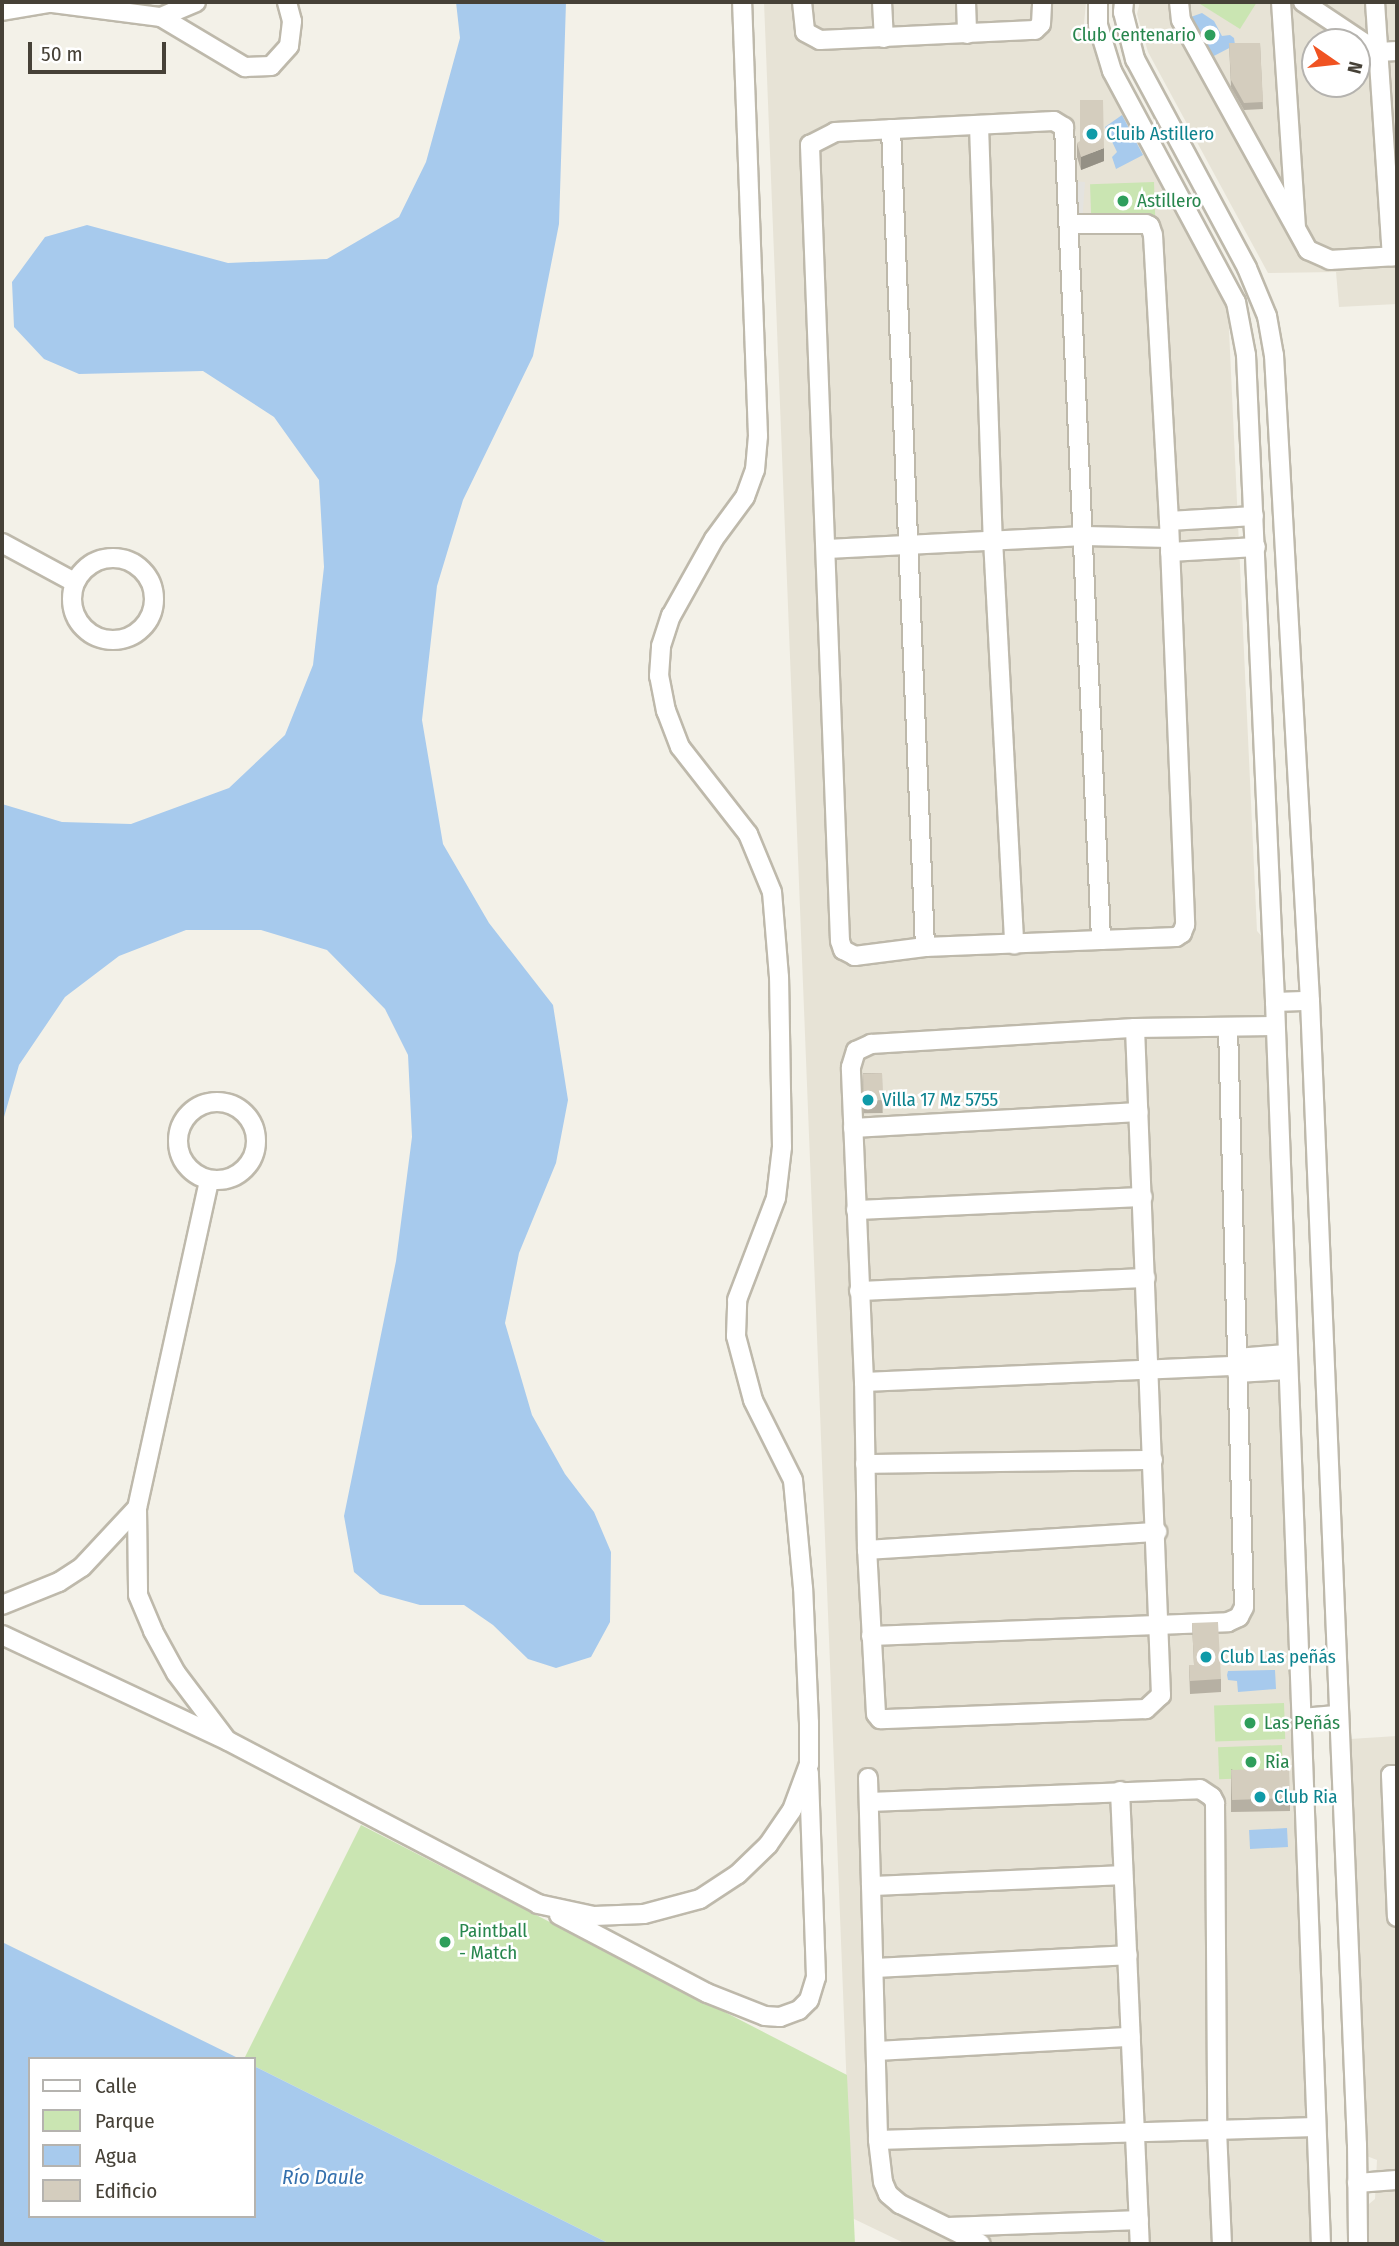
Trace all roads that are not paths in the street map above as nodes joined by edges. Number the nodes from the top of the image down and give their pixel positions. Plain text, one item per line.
1 (47, 2) edge
2 (196, 2) edge
3 (287, 2) edge
4 (742, 2) edge
5 (802, 2) edge
6 (882, 2) edge
7 (966, 2) edge
8 (1042, 2) edge
9 (1098, 2) edge
10 (1124, 2) edge
11 (1179, 2) edge
12 (1281, 2) edge
13 (1303, 2) edge
14 (1375, 2) edge
15 (2, 11) edge
16 (161, 17) junction
17 (968, 34) junction
18 (884, 38) junction
19 (1397, 51) edge
20 (1378, 52) junction
21 (1135, 59) junction
22 (1112, 71) junction
23 (979, 125) junction
24 (891, 129) junction
25 (1070, 224) junction
26 (1297, 233) junction
27 (1394, 256) edge
28 (1267, 316) junction
29 (1240, 322) junction
30 (1254, 516) junction
31 (1085, 536) junction
32 (1169, 537) junction
33 (993, 539) junction
34 (2, 543) edge
35 (908, 545) junction
36 (1256, 547) junction
37 (827, 549) junction
38 (74, 582) junction
39 (1101, 940) junction
40 (1014, 944) junction
41 (925, 947) junction
42 (1310, 1001) junction
43 (1275, 1002) junction
44 (1274, 1026) junction
45 (1228, 1027) junction
46 (1136, 1028) junction
47 (1139, 1112) junction
48 (853, 1128) junction
49 (209, 1181) junction
50 (1143, 1197) junction
51 (856, 1210) junction
52 (1146, 1278) junction
53 (859, 1291) junction
54 (1287, 1362) junction
55 (1237, 1366) junction
56 (1150, 1368) junction
57 (864, 1382) junction
58 (1153, 1460) junction
59 (865, 1464) junction
60 (137, 1508) junction
61 (1157, 1532) junction
62 (867, 1550) junction
63 (2, 1605) edge
64 (1161, 1623) junction
65 (2, 1634) edge
66 (871, 1636) junction
67 (1339, 1715) junction
68 (1302, 1718) junction
69 (228, 1741) junction
70 (809, 1764) junction
71 (1397, 1775) edge
72 (868, 1778) dead end
73 (1120, 1791) junction
74 (869, 1802) junction
75 (1122, 1875) junction
76 (872, 1886) junction
77 (538, 1904) junction
78 (1397, 1917) edge
79 (1128, 1955) junction
80 (874, 1968) junction
81 (1131, 2037) junction
82 (877, 2051) junction
83 (1315, 2127) junction
84 (1217, 2130) junction
85 (1135, 2131) junction
86 (878, 2140) junction
87 (1397, 2180) edge
88 (1357, 2183) junction
89 (1139, 2220) junction
90 (947, 2227) junction
91 (981, 2244) edge
92 (1140, 2244) edge
93 (1222, 2244) edge
94 (1321, 2244) edge
95 (1358, 2244) edge

1 - 15 street
1 - 16 street
2 - 16 street
3 - 16 street
4 - 70 street
5 - 18 street
6 - 18 street
7 - 17 street
8 - 17 street
9 - 22 street
10 - 21 street
11 - 26 street
12 - 26 street
13 - 20 street
14 - 20 street
17 - 18 street
19 - 20 street
20 - 27 street
21 - 22 street
21 - 28 street
22 - 29 street
23 - 24 street
23 - 25 street
23 - 33 street
24 - 35 street
24 - 37 street
25 - 31 street
25 - 32 street
26 - 27 street
28 - 29 street
28 - 42 street
29 - 30 street
30 - 32 street
30 - 36 street
31 - 32 street
31 - 33 street
31 - 39 street
32 - 36 street
32 - 39 street
33 - 35 street
33 - 40 street
34 - 38 street
35 - 37 street
35 - 41 street
36 - 43 street
37 - 41 street
38 - 38 street
39 - 40 street
40 - 41 street
42 - 43 street
42 - 67 street
43 - 44 street
44 - 45 street
44 - 54 street
45 - 46 street
45 - 55 street
46 - 47 street
46 - 48 street
47 - 48 street
47 - 50 street
48 - 51 street
49 - 49 street
49 - 60 street
50 - 51 street
50 - 52 street
51 - 53 street
52 - 53 street
52 - 56 street
53 - 57 street
54 - 55 street
54 - 68 street
55 - 56 street
55 - 64 street
56 - 57 street
56 - 58 street
57 - 59 street
58 - 59 street
58 - 61 street
59 - 62 street
60 - 63 street
60 - 69 street
61 - 62 street
61 - 64 street
62 - 66 street
64 - 66 street
64 - 66 street
65 - 69 street
67 - 68 street
67 - 88 street
68 - 83 street
69 - 77 street
70 - 77 street
70 - 77 street
71 - 78 street
72 - 74 street
73 - 74 street
73 - 75 street
73 - 84 street
74 - 76 street
75 - 76 street
75 - 79 street
76 - 80 street
79 - 80 street
79 - 81 street
80 - 82 street
81 - 82 street
81 - 85 street
82 - 86 street
83 - 84 street
83 - 94 street
84 - 85 street
84 - 93 street
85 - 86 street
85 - 89 street
86 - 90 street
87 - 88 street
88 - 95 street
89 - 90 street
89 - 92 street
90 - 91 street

